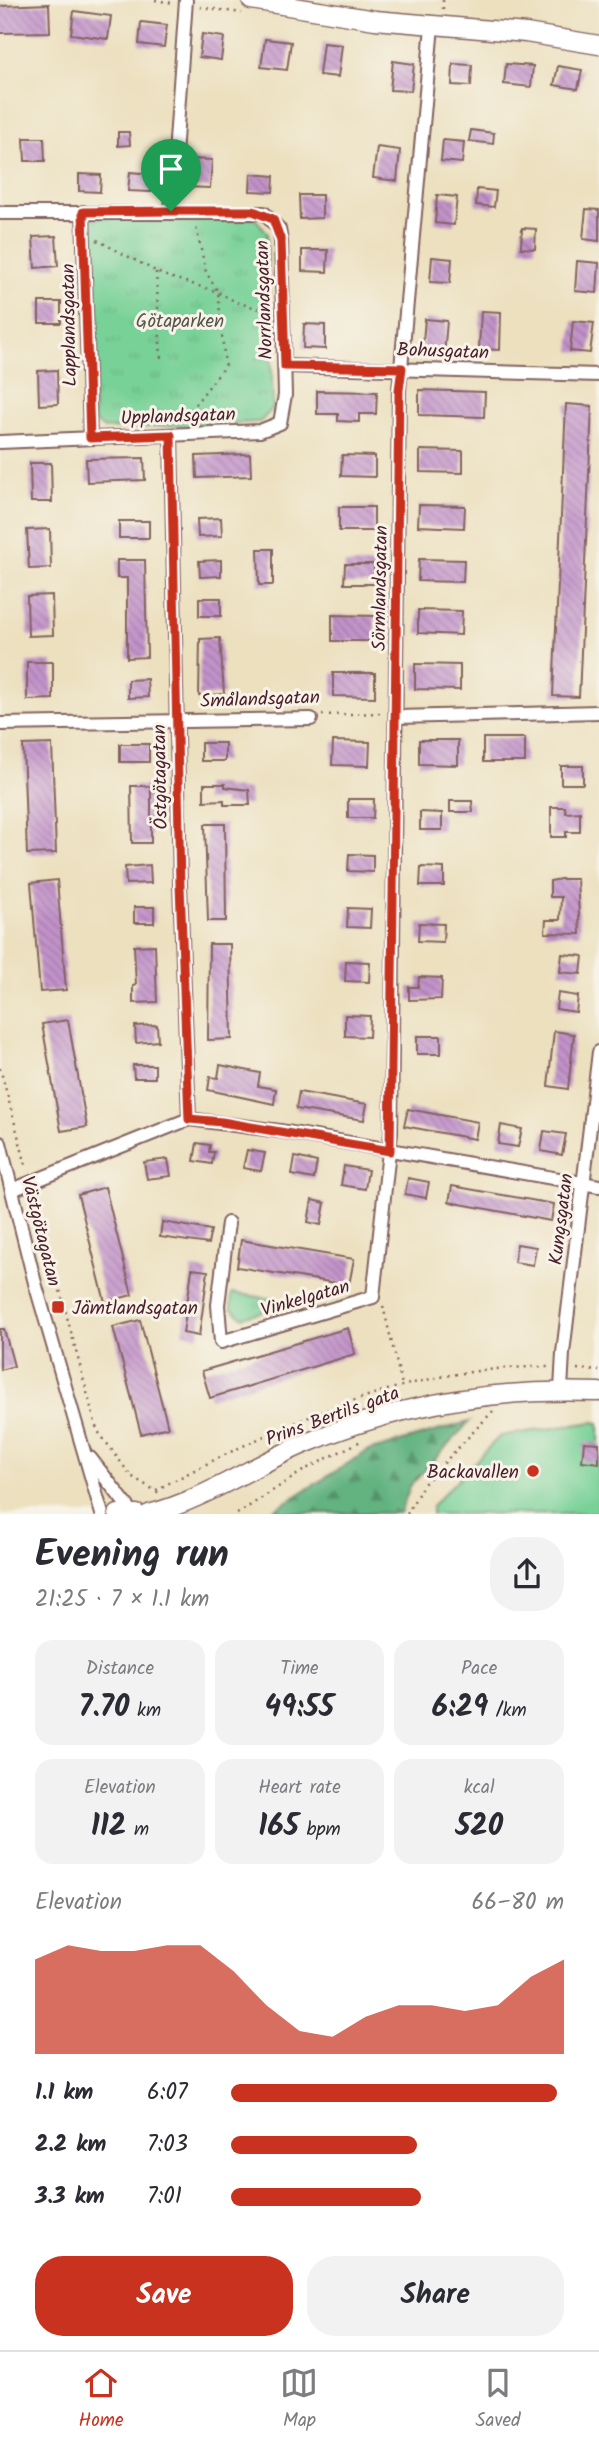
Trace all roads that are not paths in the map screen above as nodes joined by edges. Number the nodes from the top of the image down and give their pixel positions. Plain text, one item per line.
1 (186, 0) edge
2 (263, 1) edge
3 (437, 19) junction
4 (599, 45) edge
5 (171, 211) junction
6 (83, 212) junction
7 (0, 213) edge
8 (285, 366) junction
9 (402, 368) junction
10 (599, 375) edge
11 (273, 427) joint
12 (171, 435) junction
13 (90, 438) junction
14 (0, 442) edge
15 (599, 712) edge
16 (397, 714) junction
17 (311, 719) road end
18 (177, 721) junction
19 (0, 724) edge
20 (599, 1052) edge
21 (189, 1119) junction
22 (0, 1143) edge
23 (390, 1151) junction
24 (584, 1184) junction
25 (599, 1186) edge
26 (12, 1190) junction
27 (228, 1223) dead end
28 (561, 1390) junction
29 (599, 1392) edge
30 (84, 1449) junction
31 (210, 1490) junction
32 (134, 1513) edge
33 (102, 1514) edge
34 (186, 1514) edge

1 - 5 street
2 - 3 street
3 - 4 street
3 - 9 street, Sörmlandsgatan
5 - 6 street
5 - 8 street, Norrlandsgatan
6 - 7 street
6 - 13 street, Lapplandsgatan
8 - 9 street, Bohusgatan
8 - 11 street, Norrlandsgatan
9 - 10 street, Bohusgatan
9 - 16 street, Sörmlandsgatan
11 - 12 street, Upplandsgatan
12 - 13 street, Upplandsgatan
12 - 18 street, Östgötagatan
13 - 14 street, Upplandsgatan
15 - 16 street
16 - 23 street, Sörmlandsgatan
17 - 18 street, Smålandsgatan
18 - 19 street, Smålandsgatan
18 - 21 street, Östgötagatan
20 - 24 street, Kungsgatan
21 - 23 street
21 - 26 street
22 - 26 street, Västgötagatan
23 - 24 street
23 - 27 street, Vinkelgatan
24 - 25 street
24 - 28 street, Kungsgatan
26 - 30 street, Västgötagatan
28 - 29 street, Prins Bertils gata
28 - 31 street, Prins Bertils gata
30 - 32 street, Västgötagatan
30 - 33 street, Västgötagatan
31 - 32 street, Prins Bertils gata
31 - 34 street, Prins Bertils gata

